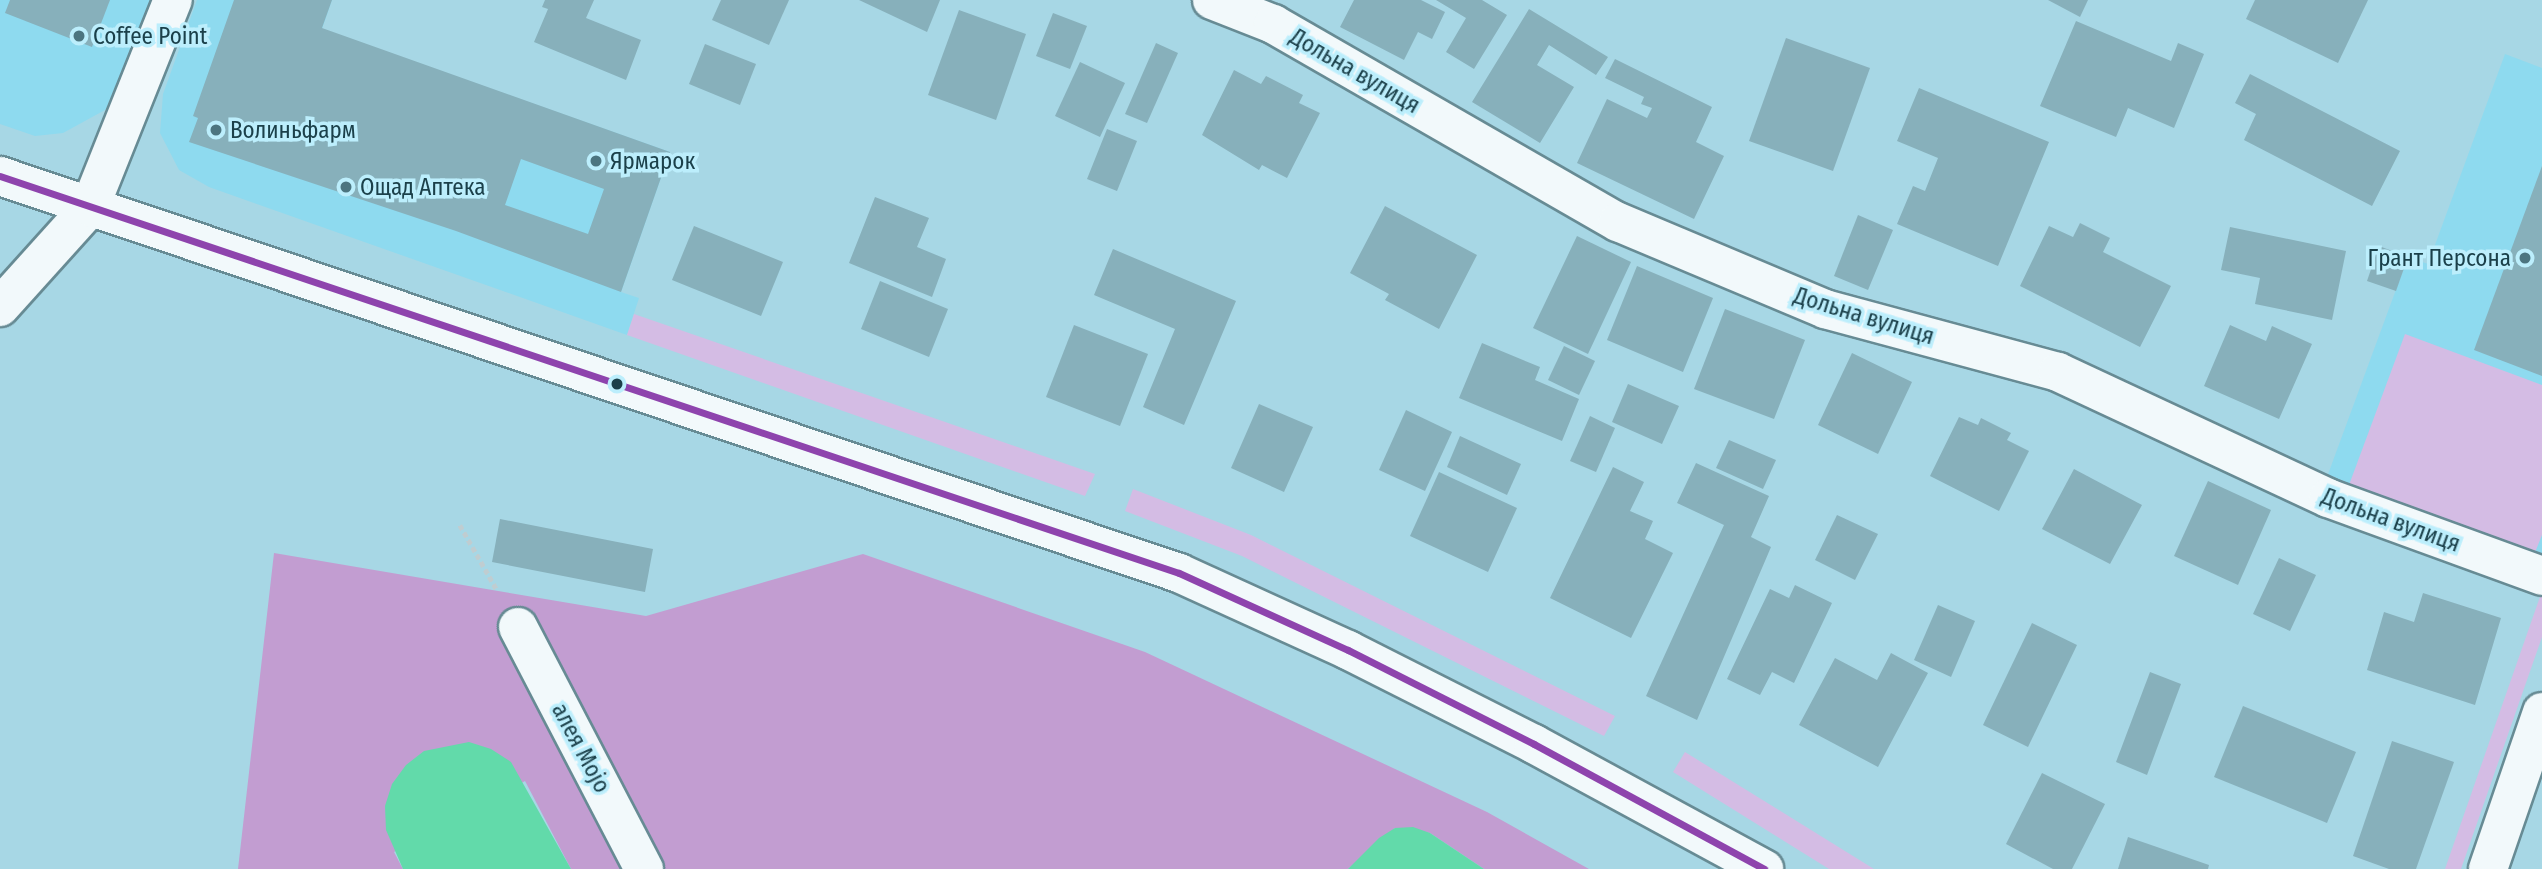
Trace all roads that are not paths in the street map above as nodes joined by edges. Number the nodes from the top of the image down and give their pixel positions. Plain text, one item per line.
1 (173, 0) edge
2 (1212, 0) edge
3 (0, 176) edge
4 (90, 206) junction
5 (0, 307) edge
6 (2542, 576) edge
7 (517, 627) road end
8 (2542, 712) edge
9 (2531, 789) edge
10 (644, 869) edge
11 (1764, 869) edge
12 (2488, 869) edge

1 - 4 street
2 - 6 street, Дольна вулиця
3 - 4 street
4 - 5 street
4 - 11 street
7 - 10 street, алея Mojo
8 - 9 street
9 - 12 street

